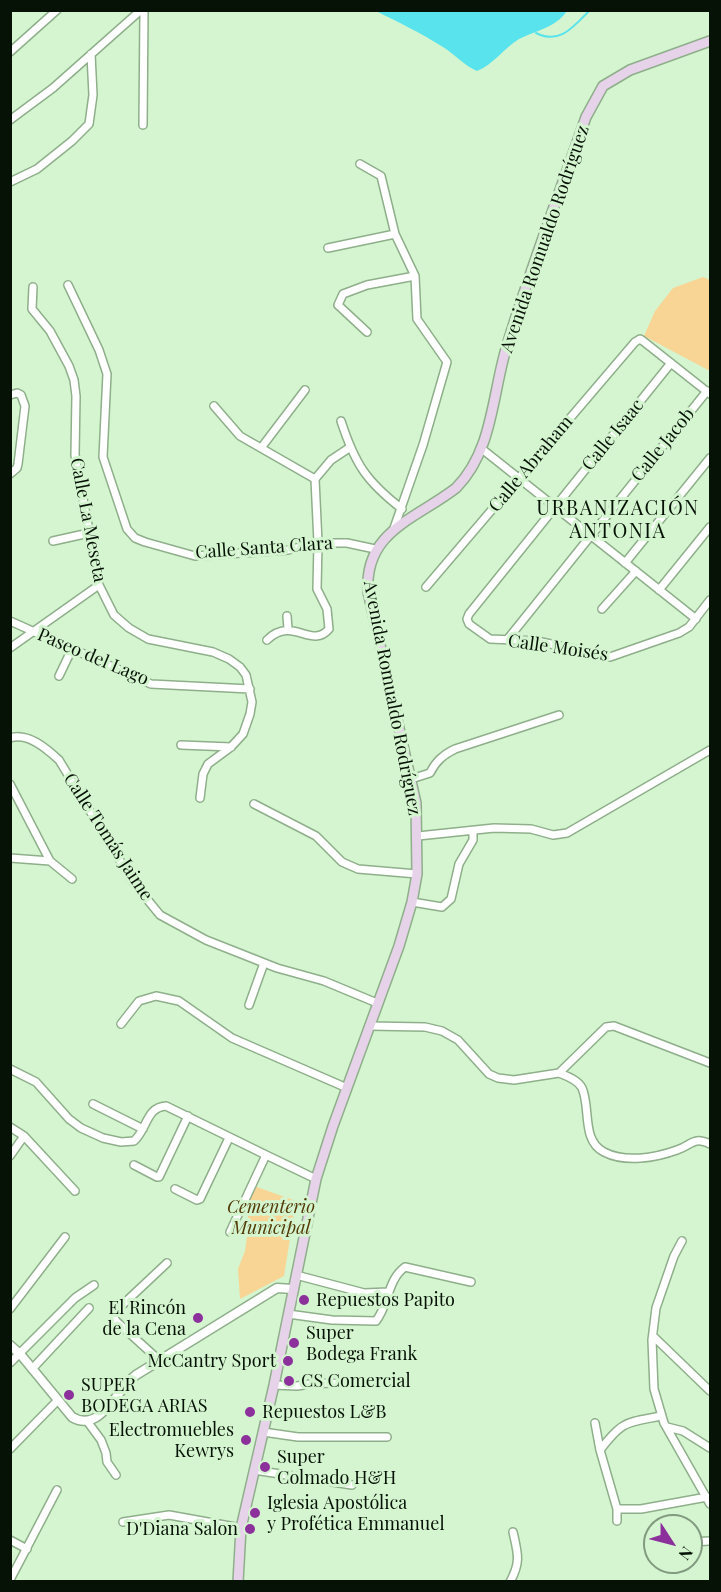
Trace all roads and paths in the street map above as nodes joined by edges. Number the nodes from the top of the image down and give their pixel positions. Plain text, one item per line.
1 (57, 10) edge
2 (142, 10) edge
3 (711, 40) edge
4 (10, 52) edge
5 (90, 54) junction
6 (10, 120) edge
7 (142, 125) dead end
8 (360, 164) dead end
9 (10, 182) edge
10 (395, 234) junction
11 (328, 248) dead end
12 (415, 276) junction
13 (68, 285) dead end
14 (33, 287) dead end
15 (366, 332) dead end
16 (671, 363) junction
17 (304, 390) dead end
18 (709, 392) edge
19 (10, 395) edge
20 (214, 406) dead end
21 (341, 420) dead end
22 (261, 448) junction
23 (350, 448) junction
24 (482, 449) junction
25 (711, 458) edge
26 (10, 474) edge
27 (315, 479) junction
28 (519, 479) junction
29 (555, 507) junction
30 (402, 509) junction
31 (711, 527) edge
32 (393, 531) junction
33 (89, 533) junction
34 (590, 534) junction
35 (53, 541) dead end
36 (318, 543) junction
37 (375, 549) junction
38 (625, 562) junction
39 (636, 571) junction
40 (99, 585) junction
41 (426, 587) dead end
42 (659, 590) junction
43 (711, 600) edge
44 (602, 609) dead end
45 (287, 616) dead end
46 (467, 619) joint
47 (696, 619) junction
48 (10, 621) edge
49 (288, 629) junction
50 (33, 632) junction
51 (267, 640) dead end
52 (507, 640) junction
53 (10, 648) edge
54 (72, 649) junction
55 (59, 676) dead end
56 (250, 690) junction
57 (559, 715) dead end
58 (10, 738) edge
59 (181, 745) dead end
60 (231, 747) junction
61 (711, 750) edge
62 (411, 779) junction
63 (10, 784) edge
64 (201, 798) dead end
65 (254, 804) dead end
66 (473, 831) junction
67 (418, 837) junction
68 (10, 858) edge
69 (50, 861) junction
70 (417, 874) junction
71 (72, 879) dead end
72 (412, 902) junction
73 (264, 963) junction
74 (376, 1004) junction
75 (249, 1005) dead end
76 (122, 1024) dead end
77 (369, 1026) junction
78 (711, 1063) edge
79 (10, 1069) edge
80 (559, 1073) junction
81 (347, 1088) junction
82 (93, 1104) dead end
83 (188, 1116) junction
84 (10, 1127) edge
85 (143, 1130) junction
86 (24, 1136) junction
87 (229, 1138) junction
88 (711, 1144) edge
89 (266, 1155) junction
90 (10, 1156) edge
91 (134, 1165) dead end
92 (316, 1179) junction
93 (174, 1189) dead end
94 (75, 1191) dead end
95 (230, 1232) dead end
96 (65, 1237) dead end
97 (682, 1241) dead end
98 (167, 1263) dead end
99 (296, 1275) junction
100 (471, 1281) dead end
101 (94, 1285) dead end
102 (293, 1288) junction
103 (388, 1292) junction
104 (89, 1308) dead end
105 (10, 1309) edge
106 (288, 1314) junction
107 (652, 1336) junction
108 (10, 1345) edge
109 (21, 1355) junction
110 (160, 1361) junction
111 (10, 1363) edge
112 (32, 1369) junction
113 (274, 1384) junction
114 (366, 1384) dead end
115 (711, 1391) edge
116 (58, 1400) junction
117 (661, 1416) junction
118 (87, 1421) junction
119 (595, 1423) dead end
120 (667, 1427) junction
121 (263, 1432) junction
122 (387, 1437) dead end
123 (711, 1448) edge
124 (10, 1449) edge
125 (600, 1450) junction
126 (254, 1470) junction
127 (116, 1474) dead end
128 (352, 1485) dead end
129 (57, 1490) dead end
130 (709, 1501) edge
131 (617, 1509) junction
132 (616, 1521) dead end
133 (123, 1522) dead end
134 (241, 1528) junction
135 (513, 1532) dead end
136 (10, 1540) edge
137 (27, 1549) junction
138 (10, 1580) edge
139 (238, 1581) edge
140 (510, 1581) edge

1 - 4 street
2 - 5 street
2 - 7 street
3 - 24 main road, Avenida Romualdo Rodríguez
5 - 6 street
5 - 9 street
8 - 10 street
10 - 11 street
10 - 12 street
12 - 15 street
12 - 30 street
13 - 36 street, Calle Santa Clara
14 - 33 street, Calle La Meseta
16 - 18 street
16 - 28 street, Calle Abraham
16 - 29 street, Calle Isaac
17 - 22 street
18 - 34 street, Calle Jacob
19 - 26 street
20 - 22 street
21 - 23 street
22 - 27 street
23 - 27 street
23 - 30 street
24 - 28 street
24 - 32 main road, Avenida Romualdo Rodríguez
25 - 38 street
27 - 36 street
28 - 29 street
28 - 41 street, Calle Abraham
29 - 34 street
29 - 46 street, Calle Isaac
30 - 32 street
31 - 42 street
32 - 37 main road, Avenida Romualdo Rodríguez
33 - 35 street
33 - 40 street, Calle La Meseta
34 - 38 street
34 - 52 street, Calle Jacob
36 - 37 street, Calle Santa Clara
36 - 49 street
37 - 62 main road, Avenida Romualdo Rodríguez
38 - 39 street
39 - 42 street
39 - 44 street
40 - 50 street
40 - 56 street, Calle La Meseta
42 - 47 street
43 - 47 street, Calle Moisés
45 - 49 street
46 - 52 street, Calle Moisés
47 - 52 street, Calle Moisés
48 - 50 street, Paseo del Lago
49 - 51 street
50 - 53 street
50 - 54 street, Paseo del Lago
54 - 55 street
54 - 56 street, Paseo del Lago
56 - 60 street
57 - 62 street
58 - 73 street, Calle Tomás Jaime
59 - 60 street
60 - 64 street
61 - 66 street
62 - 67 main road, Avenida Romualdo Rodríguez
63 - 69 street
65 - 70 street
66 - 67 street
66 - 72 street
67 - 70 main road, Avenida Romualdo Rodríguez
68 - 69 street
69 - 71 street
70 - 72 main road, Avenida Romualdo Rodríguez
72 - 74 main road, Avenida Romualdo Rodríguez
73 - 74 street, Calle Tomás Jaime
73 - 75 street
74 - 77 main road, Avenida Romualdo Rodríguez
76 - 81 street
77 - 80 street
77 - 81 main road, Avenida Romualdo Rodríguez
78 - 80 street
79 - 85 street
80 - 88 street
81 - 92 main road, Avenida Romualdo Rodríguez
82 - 85 street
83 - 85 street
83 - 87 street
83 - 91 street
84 - 86 street
86 - 90 street
86 - 94 street
87 - 89 street
87 - 93 street
89 - 92 street
89 - 95 street
92 - 99 main road, Avenida Romualdo Rodríguez
96 - 105 street
97 - 107 street
98 - 110 street
99 - 102 main road, Avenida Romualdo Rodríguez
99 - 103 street
100 - 103 street
101 - 109 street
102 - 106 main road, Avenida Romualdo Rodríguez
102 - 110 street
103 - 106 street
104 - 112 street
106 - 113 main road, Avenida Romualdo Rodríguez
107 - 115 street
107 - 117 street
108 - 109 street
109 - 111 street
109 - 112 street
110 - 118 street
112 - 116 street
113 - 114 street
113 - 121 main road, Avenida Romualdo Rodríguez
116 - 118 street
116 - 124 street
117 - 120 street
117 - 125 street
118 - 127 street
119 - 125 street
120 - 123 street
120 - 130 street
121 - 122 street
121 - 126 main road, Avenida Romualdo Rodríguez
125 - 131 street
126 - 128 street
126 - 134 main road, Avenida Romualdo Rodríguez
129 - 137 street
130 - 131 street
131 - 132 street
133 - 134 street
134 - 139 main road, Avenida Romualdo Rodríguez
135 - 140 street
136 - 137 street
137 - 138 street

